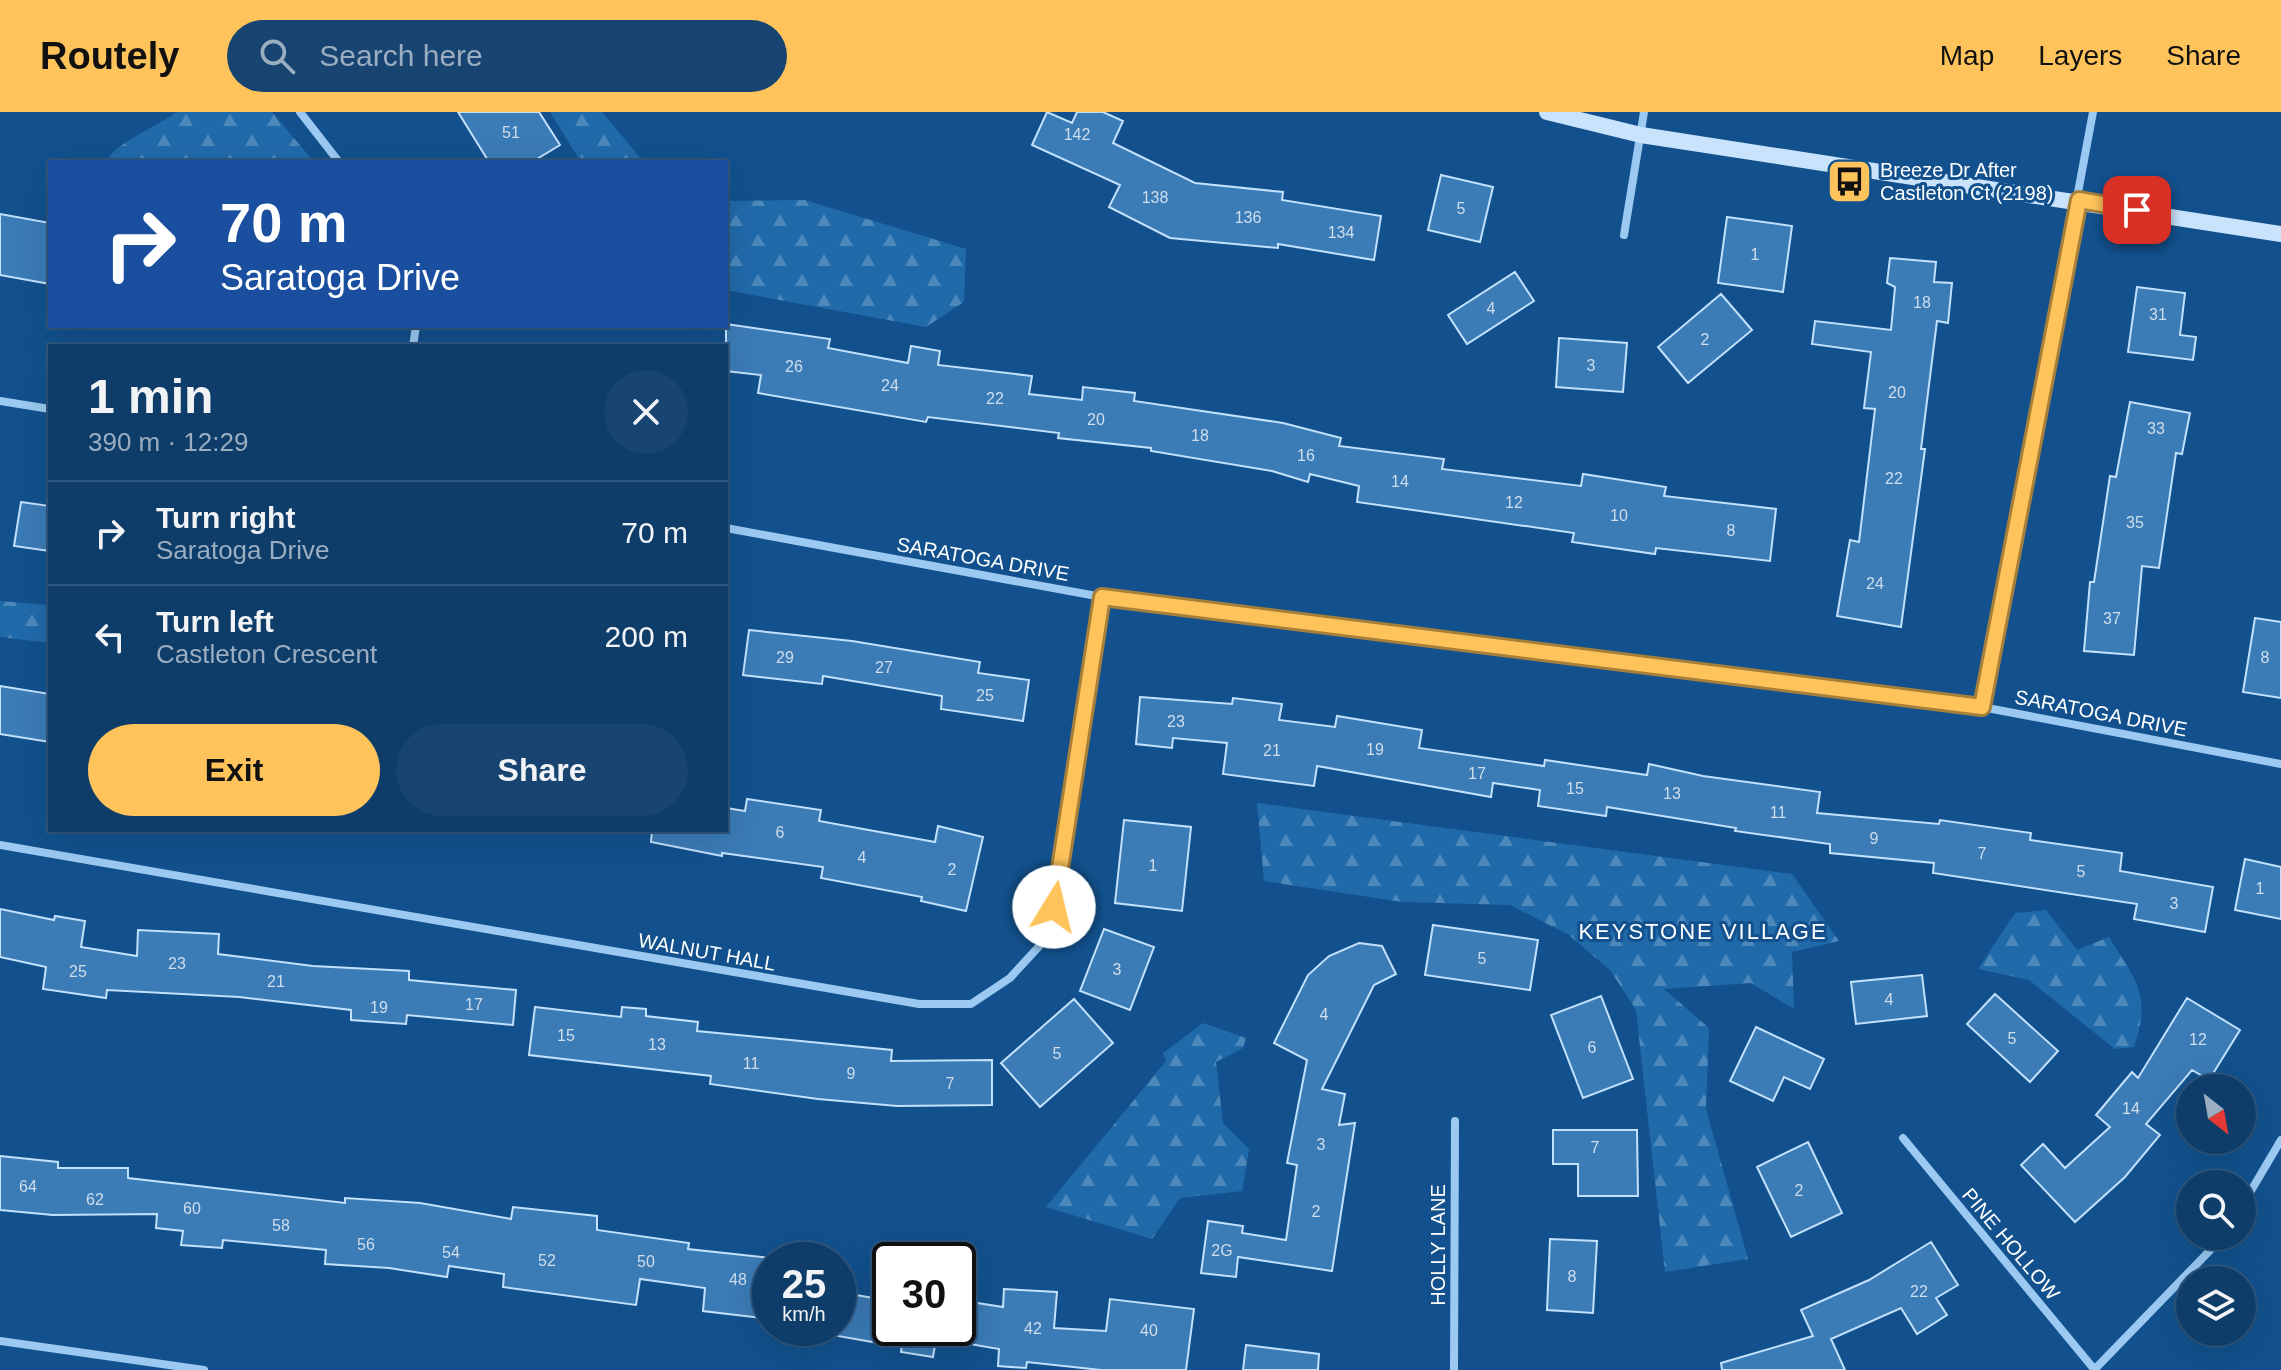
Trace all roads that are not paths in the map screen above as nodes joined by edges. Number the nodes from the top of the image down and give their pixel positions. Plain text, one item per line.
1 (300, 112) edge
2 (1547, 112) edge
3 (1644, 112) edge
4 (2093, 112) edge
5 (1641, 135) junction
6 (337, 160) edge
7 (2079, 200) junction
8 (2281, 234) edge
9 (1624, 235) dead end
10 (0, 401) edge
11 (48, 409) edge
12 (728, 528) edge
13 (1102, 597) junction
14 (1982, 707) junction
15 (2281, 764) edge
16 (0, 845) edge
17 (1455, 1121) dead end
18 (1903, 1138) dead end
19 (2281, 1140) edge
20 (2256, 1182) edge
21 (2210, 1250) edge
22 (0, 1341) edge
23 (204, 1370) edge
24 (1454, 1370) edge
25 (2094, 1370) edge

1 - 6 street
2 - 5 street
3 - 5 street
4 - 7 street
5 - 7 street
5 - 9 street
7 - 8 street
7 - 14 street
10 - 11 street
12 - 13 street, SARATOGA DRIVE
13 - 14 street, SARATOGA DRIVE
13 - 16 street, WALNUT HALL
14 - 15 street, SARATOGA DRIVE
17 - 24 street, HOLLY LANE
18 - 25 street, PINE HOLLOW
19 - 20 street
21 - 25 street
22 - 23 street

